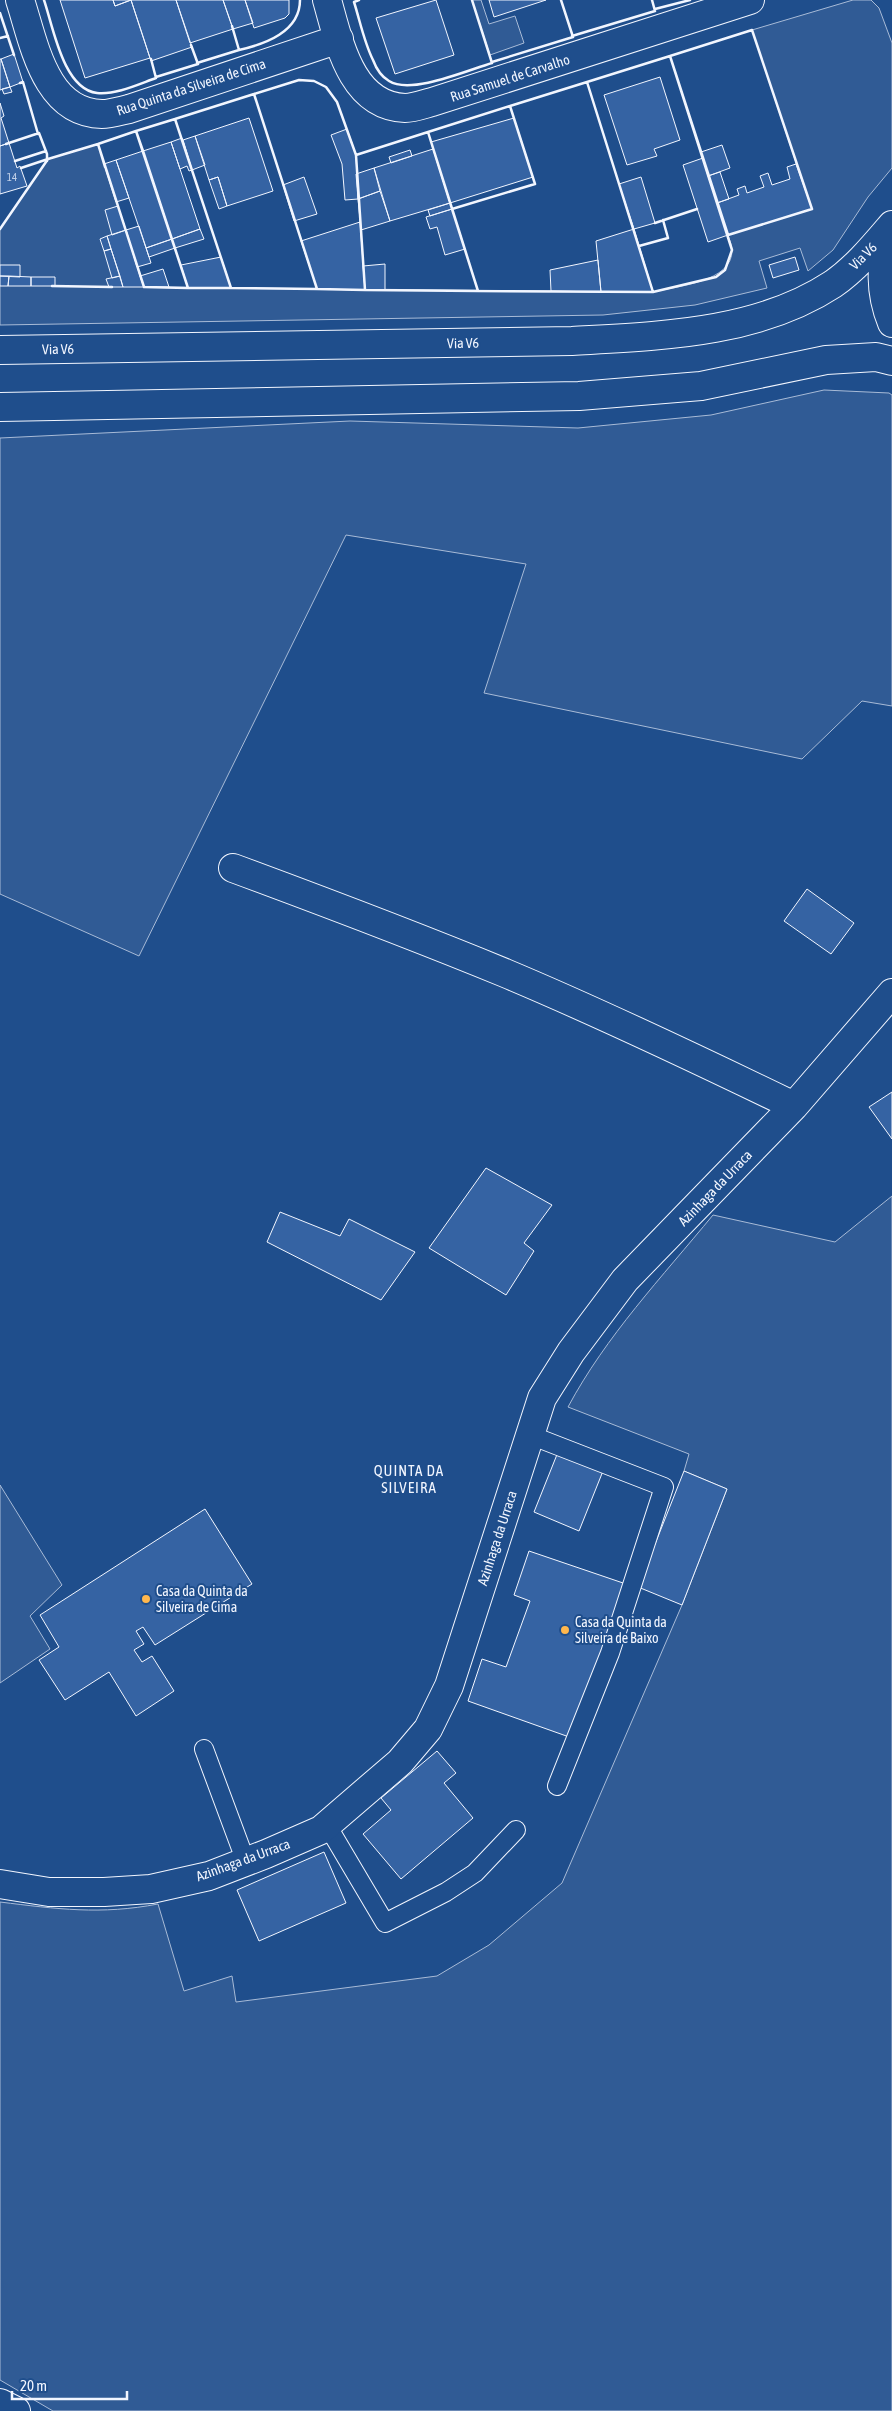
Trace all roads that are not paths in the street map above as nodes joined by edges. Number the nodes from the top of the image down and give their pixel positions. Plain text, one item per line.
1 (20, 0) edge
2 (327, 0) edge
3 (750, 0) edge
4 (339, 39) junction
5 (892, 225) edge
6 (892, 232) edge
7 (892, 323) edge
8 (0, 350) edge
9 (892, 361) edge
10 (0, 407) edge
11 (233, 868) dead end
12 (892, 993) edge
13 (794, 1106) junction
14 (530, 1435) junction
15 (204, 1749) dead end
16 (557, 1786) dead end
17 (327, 1825) junction
18 (516, 1830) dead end
19 (246, 1862) junction
20 (0, 1884) edge
21 (0, 2403) edge
22 (16, 2411) edge

1 - 4 street, Rua Quinta da Silveira de Cima
2 - 4 street, Rua Samuel de Carvalho
3 - 4 street, Rua Samuel de Carvalho
5 - 8 street, Via V6
6 - 7 street
9 - 10 street
11 - 13 street
12 - 13 street, Azinhaga da Urraca
13 - 14 street, Azinhaga da Urraca
14 - 16 lane
14 - 17 street, Azinhaga da Urraca
15 - 19 lane
17 - 18 lane
17 - 19 street, Azinhaga da Urraca
19 - 20 street, Azinhaga da Urraca
21 - 22 street

